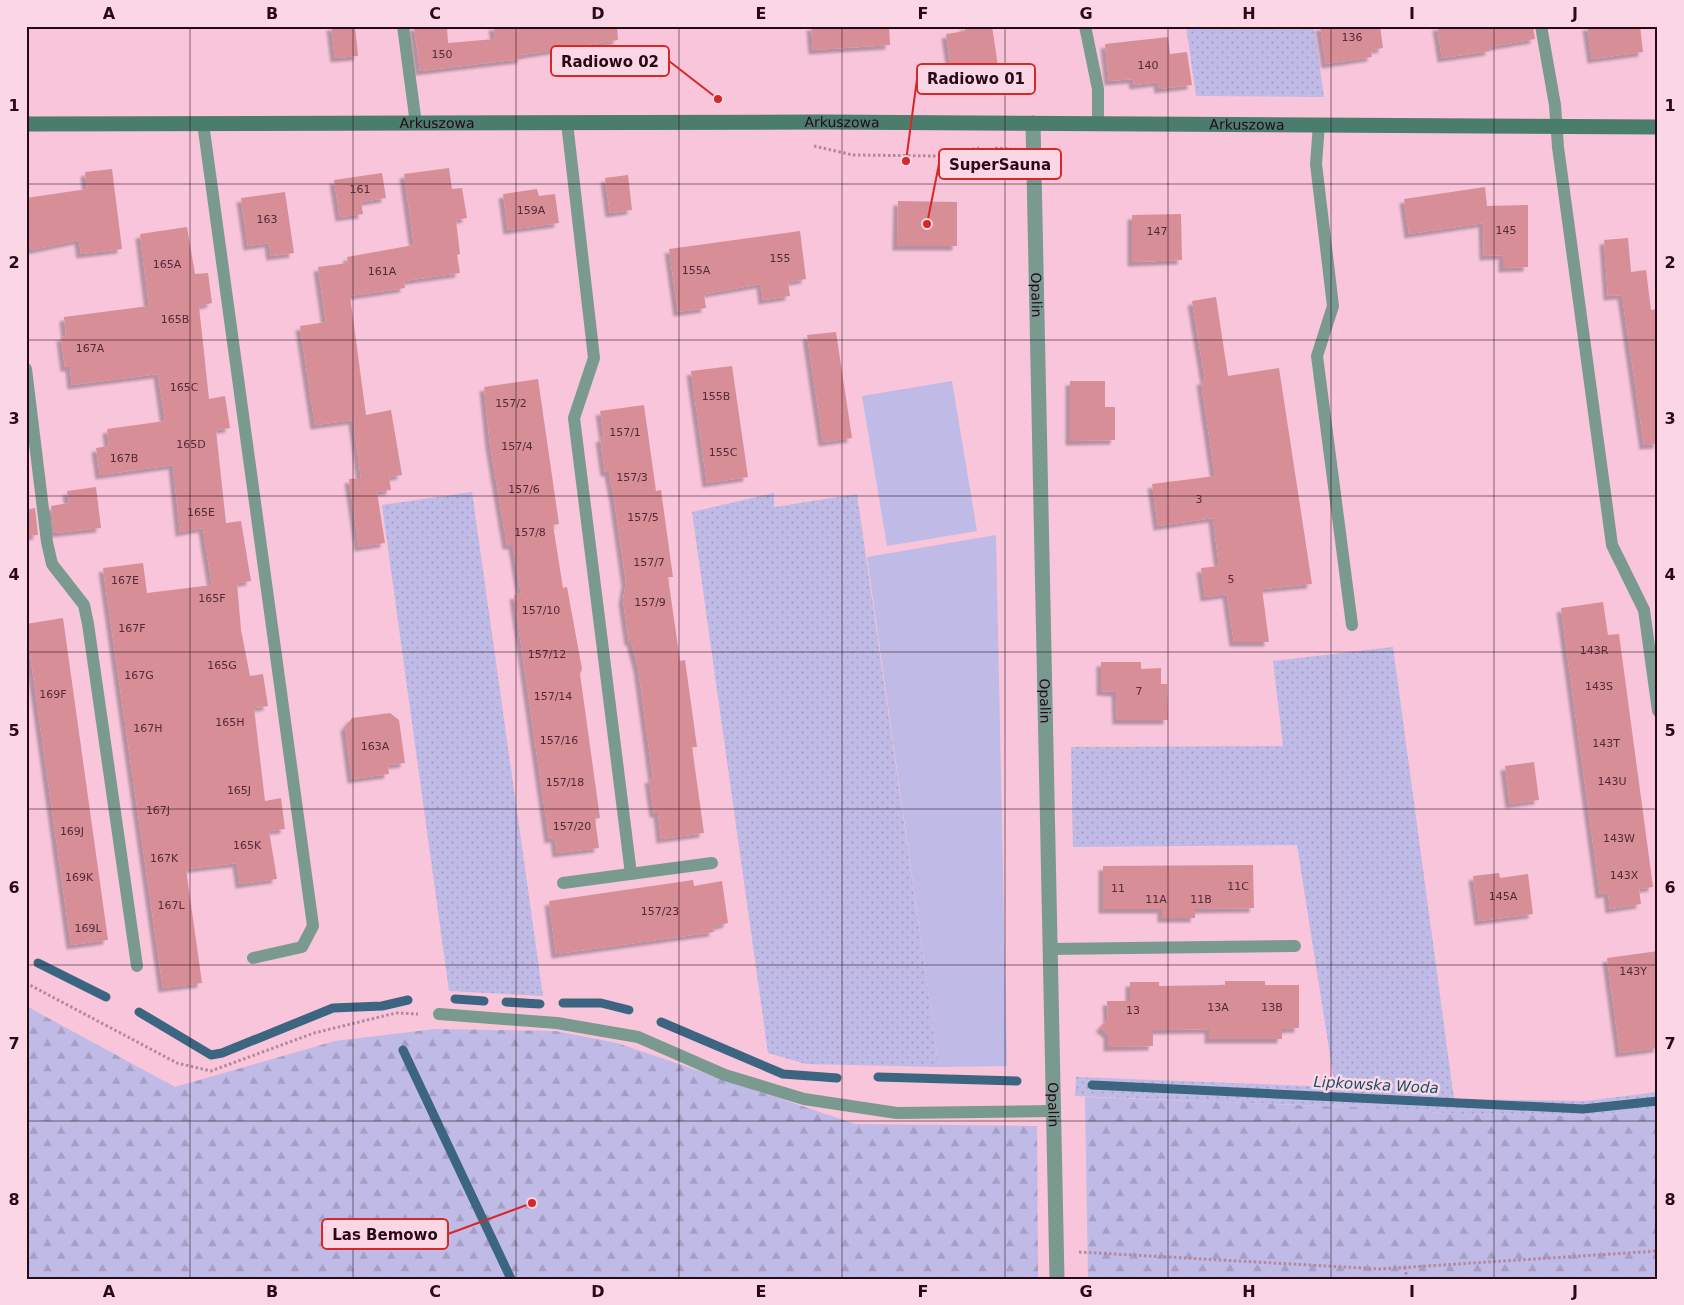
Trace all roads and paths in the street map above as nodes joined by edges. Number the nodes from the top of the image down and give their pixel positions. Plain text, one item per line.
1 (403, 26) edge
2 (1085, 26) edge
3 (1541, 26) edge
4 (203, 123) junction
5 (567, 123) junction
6 (1033, 123) junction
7 (1098, 123) junction
8 (26, 124) edge
9 (416, 124) junction
10 (1319, 124) junction
11 (1556, 127) junction
12 (1658, 127) edge
13 (26, 368) edge
14 (1352, 625) dead end
15 (1658, 711) edge
16 (712, 863) dead end
17 (631, 874) junction
18 (563, 883) dead end
19 (1295, 946) dead end
20 (1050, 948) junction
21 (254, 958) dead end
22 (137, 966) dead end
23 (26, 983) edge
24 (439, 1014) joint
25 (1052, 1111) junction
26 (1056, 1251) junction
27 (1658, 1251) edge
28 (1404, 1267) junction
29 (1057, 1279) edge
30 (1407, 1279) edge

1 - 9 lane
2 - 7 lane
3 - 11 lane
4 - 8 main road, Arkuszowa
4 - 9 main road, Arkuszowa
4 - 21 lane
5 - 6 main road, Arkuszowa
5 - 9 main road, Arkuszowa
5 - 17 lane
6 - 7 main road, Arkuszowa
6 - 20 street, Opalin
7 - 10 main road, Arkuszowa
10 - 11 main road, Arkuszowa
10 - 14 lane
11 - 12 main road, Arkuszowa
11 - 15 lane
13 - 22 lane
16 - 17 lane
17 - 18 lane
19 - 20 lane
20 - 25 street, Opalin
23 - 24 path
24 - 25 lane
25 - 26 street, Opalin
26 - 28 path
26 - 29 street, Opalin
27 - 28 path
28 - 30 path

